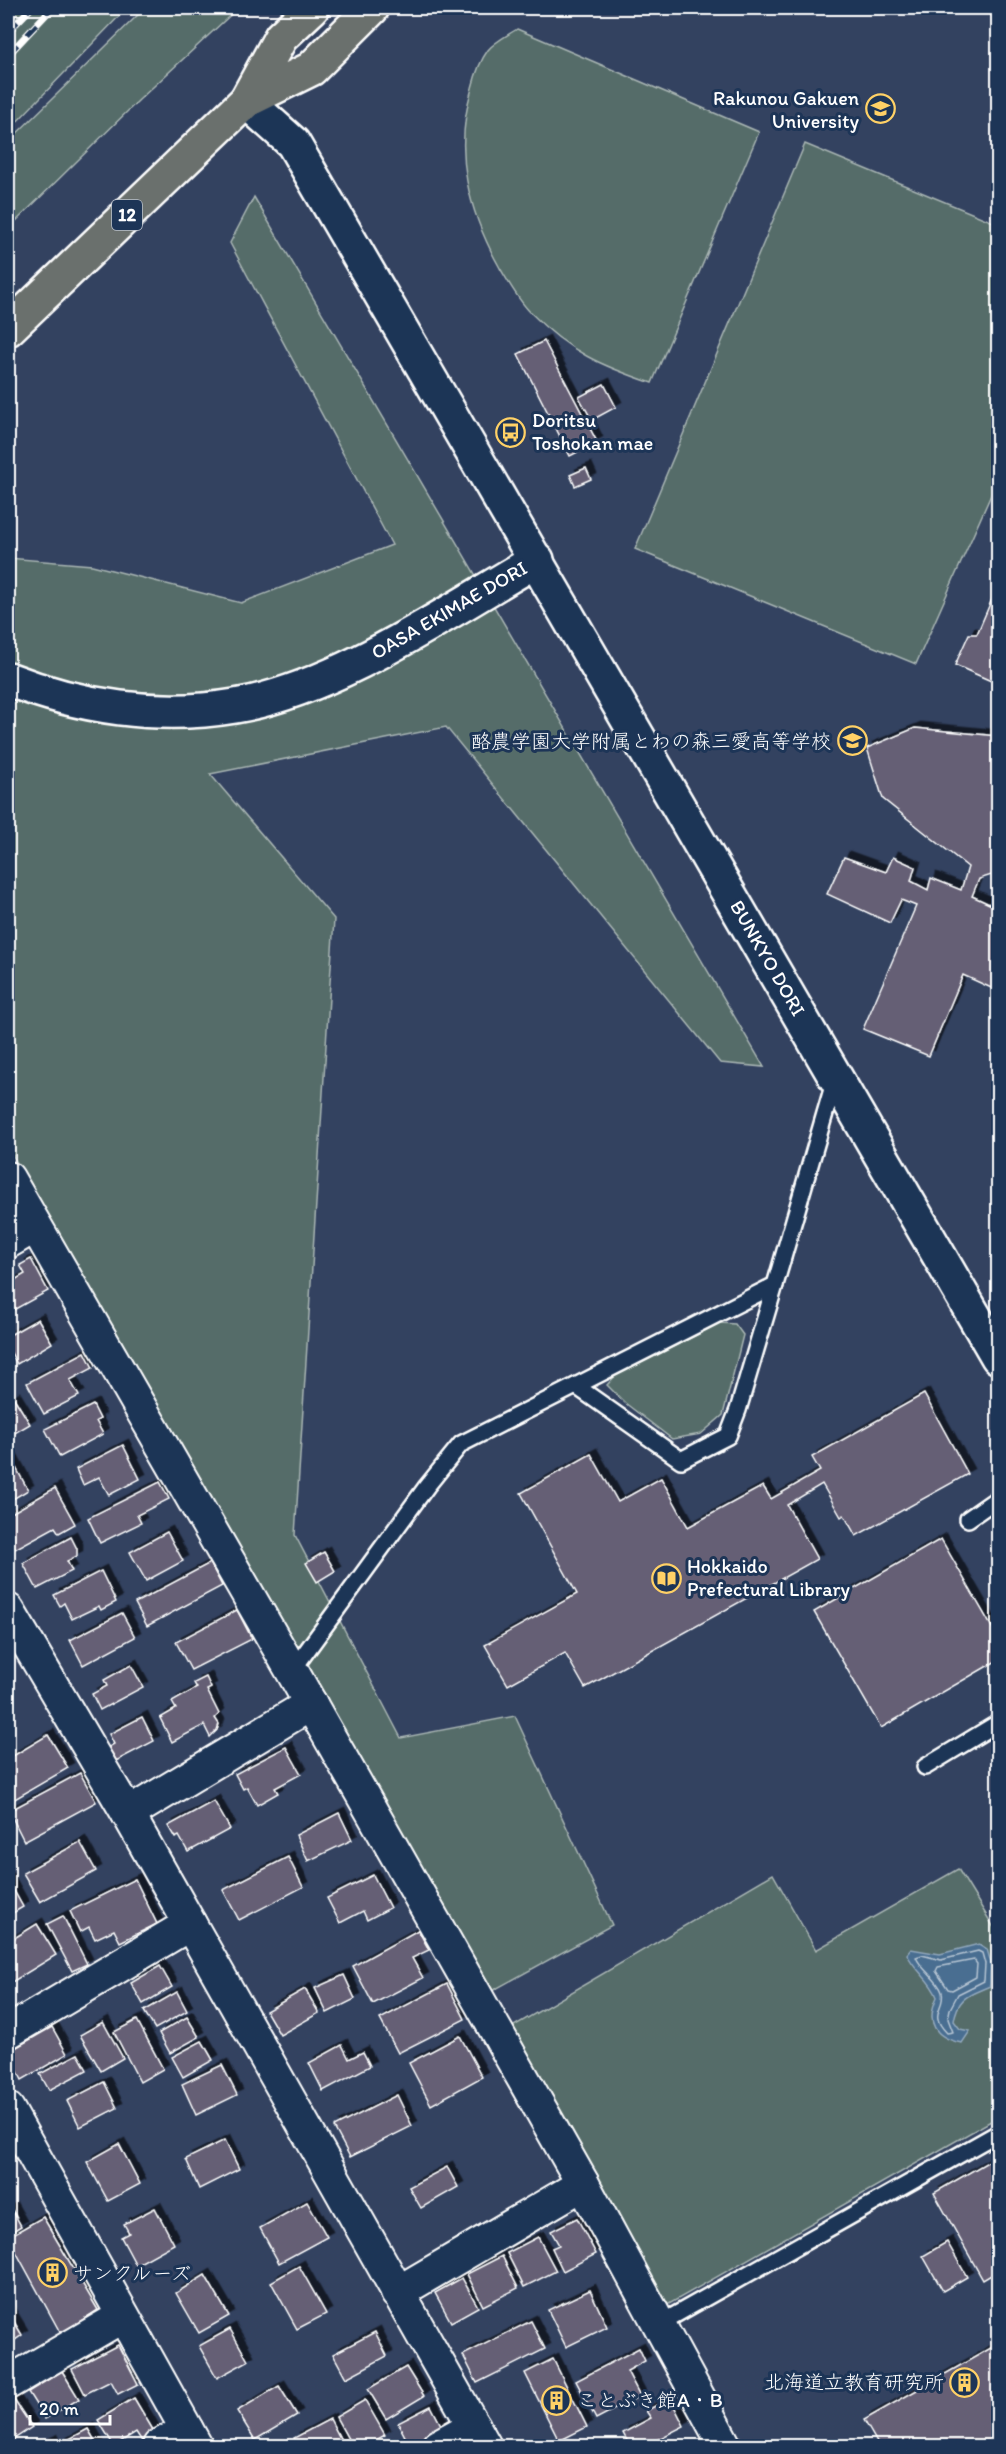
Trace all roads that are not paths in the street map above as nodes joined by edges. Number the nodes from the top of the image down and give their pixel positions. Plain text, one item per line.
1 (312, 8) edge
2 (372, 8) edge
3 (246, 101) junction
4 (8, 329) edge
5 (537, 560) junction
6 (8, 679) edge
7 (836, 1074) junction
8 (8, 1178) edge
9 (35, 1226) junction
10 (8, 1242) edge
11 (775, 1285) junction
12 (999, 1357) edge
13 (576, 1386) junction
14 (999, 1498) edge
15 (968, 1519) dead end
16 (8, 1610) edge
17 (292, 1671) junction
18 (311, 1704) junction
19 (999, 1723) edge
20 (925, 1767) dead end
21 (128, 1814) junction
22 (190, 1924) junction
23 (8, 2032) edge
24 (8, 2109) edge
25 (999, 2133) edge
26 (583, 2184) junction
27 (397, 2293) junction
28 (123, 2316) junction
29 (659, 2324) junction
30 (8, 2383) edge
31 (479, 2436) edge
32 (192, 2438) edge
33 (159, 2446) edge
34 (438, 2446) edge
35 (726, 2446) edge

1 - 3 highway, 12
2 - 3 highway, 12
3 - 4 highway, 12
3 - 5 street, OASA EKIMAE DORI
5 - 6 street, OASA EKIMAE DORI
5 - 7 street, BUNKYO DORI
7 - 11 lane
7 - 12 street, BUNKYO DORI
8 - 9 street
9 - 10 street
9 - 17 street
11 - 13 lane
11 - 13 lane
13 - 17 lane
14 - 15 lane
16 - 21 street
17 - 18 street
18 - 21 street
18 - 26 street
19 - 20 lane
21 - 22 street
22 - 23 street
22 - 27 street
24 - 28 street
25 - 29 lane
26 - 27 street
26 - 29 street
27 - 31 street
28 - 30 street
28 - 32 street
29 - 35 street
31 - 34 street
32 - 33 street

